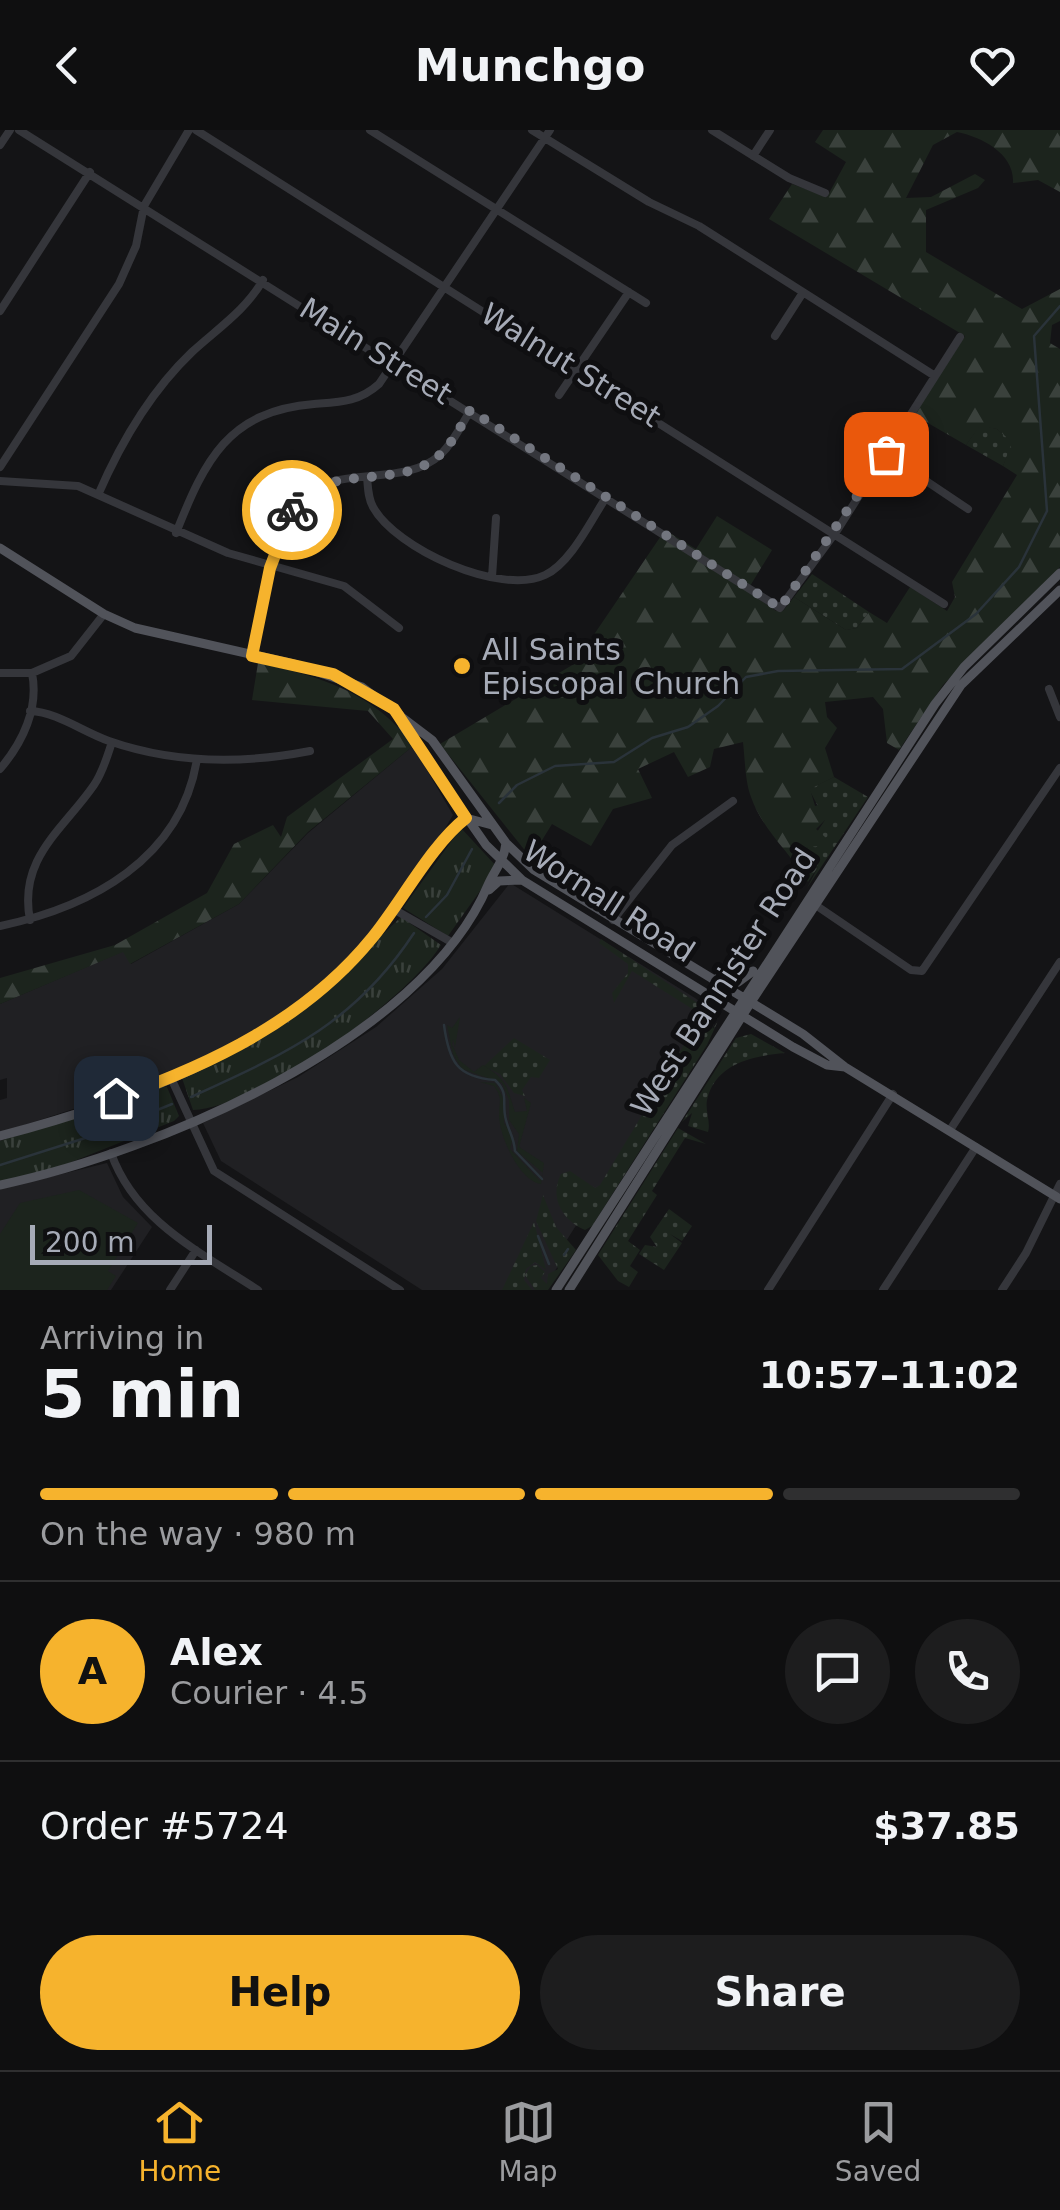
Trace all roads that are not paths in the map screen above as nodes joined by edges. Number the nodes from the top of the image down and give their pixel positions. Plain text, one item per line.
1 (10, 130) edge
2 (19, 130) edge
3 (192, 130) edge
4 (370, 130) edge
5 (532, 130) edge
6 (712, 130) edge
7 (770, 130) edge
8 (548, 134) edge
9 (0, 145) edge
10 (753, 156) junction
11 (90, 172) junction
12 (825, 194) dead end
13 (144, 206) junction
14 (498, 212) junction
15 (263, 280) junction
16 (445, 286) junction
17 (629, 292) junction
18 (802, 294) junction
19 (646, 303) dead end
20 (0, 310) edge
21 (776, 336) dead end
22 (960, 337) dead end
23 (396, 364) junction
24 (576, 369) junction
25 (934, 376) junction
26 (559, 396) dead end
27 (470, 410) junction
28 (886, 454) junction
29 (0, 467) edge
30 (367, 477) junction
31 (0, 481) edge
32 (98, 495) junction
33 (607, 496) junction
34 (968, 509) dead end
35 (496, 518) dead end
36 (836, 532) junction
37 (176, 533) junction
38 (0, 548) edge
39 (270, 568) junction
40 (1060, 573) edge
41 (492, 578) junction
42 (1056, 592) edge
43 (944, 604) dead end
44 (104, 614) junction
45 (399, 628) dead end
46 (252, 656) junction
47 (0, 673) edge
48 (32, 673) junction
49 (35, 687) junction
50 (1048, 689) dead end
51 (30, 711) junction
52 (48, 712) junction
53 (400, 715) junction
54 (1060, 718) edge
55 (112, 742) junction
56 (310, 751) dead end
57 (197, 760) junction
58 (0, 768) edge
59 (1058, 775) edge
60 (733, 801) dead end
61 (466, 818) junction
62 (492, 826) junction
63 (506, 844) junction
64 (502, 862) junction
65 (522, 880) junction
66 (486, 892) junction
67 (811, 901) junction
68 (395, 910) junction
69 (30, 920) junction
70 (613, 920) junction
71 (0, 926) edge
72 (453, 943) junction
73 (769, 955) junction
74 (683, 960) junction
75 (1060, 962) edge
76 (764, 984) junction
77 (747, 999) junction
78 (738, 1013) junction
79 (769, 1013) junction
80 (845, 1067) junction
81 (171, 1078) junction
82 (893, 1094) junction
83 (190, 1121) junction
84 (950, 1130) junction
85 (0, 1136) edge
86 (976, 1146) junction
87 (111, 1154) junction
88 (1060, 1184) edge
89 (0, 1185) edge
90 (1058, 1198) edge
91 (196, 1250) junction
92 (560, 1289) edge
93 (170, 1290) edge
94 (258, 1290) edge
95 (400, 1290) edge
96 (768, 1290) edge
97 (884, 1290) edge
98 (1002, 1290) edge

1 - 9 street
2 - 11 street, Main Street
3 - 13 street
3 - 16 street, Walnut Street
4 - 14 street
5 - 8 street
6 - 10 street
7 - 10 street
8 - 14 street
8 - 18 street
10 - 12 street
11 - 13 street, Main Street
11 - 20 street
13 - 15 street, Main Street
13 - 29 street
14 - 16 street
14 - 17 street
15 - 23 street, Main Street
15 - 32 street
16 - 23 street
16 - 24 street, Walnut Street
17 - 19 street
17 - 24 street
18 - 21 street
18 - 25 street
22 - 25 street
23 - 27 street, Main Street
23 - 37 street
24 - 26 street
24 - 36 street, Walnut Street
25 - 28 street
27 - 30 street
27 - 33 street, Main Street
28 - 34 street
28 - 36 street
30 - 39 street
30 - 41 street
31 - 32 street
32 - 37 street
33 - 36 street, Main Street
33 - 41 street
35 - 41 street
36 - 43 street, Walnut Street
37 - 39 street
38 - 44 main road, Wornall Road
39 - 45 street
39 - 46 street
40 - 42 main road, West Bannister Road
42 - 67 main road, West Bannister Road
44 - 46 main road, Wornall Road
44 - 48 street
46 - 53 main road, Wornall Road
47 - 48 street
48 - 49 street
49 - 51 street
49 - 52 street
50 - 54 street
51 - 52 street
51 - 58 street
52 - 55 street
53 - 61 main road, Wornall Road
53 - 62 main road, Wornall Road
55 - 57 street
55 - 69 street
56 - 57 street
57 - 69 street
59 - 67 street
60 - 70 street
61 - 62 main road
61 - 64 main road, Wornall Road
61 - 68 main road
62 - 63 main road, Wornall Road
63 - 64 main road
63 - 70 main road, Wornall Road
64 - 65 main road, Wornall Road
64 - 66 main road
65 - 66 main road
65 - 78 main road, Wornall Road
66 - 72 main road
67 - 73 main road, West Bannister Road
67 - 76 main road, West Bannister Road
68 - 72 street
68 - 81 main road
69 - 71 street
70 - 74 main road, Wornall Road
72 - 83 main road
73 - 74 main road
73 - 77 main road, West Bannister Road
74 - 77 main road, Wornall Road
75 - 84 street
76 - 77 main road, West Bannister Road
76 - 79 main road
77 - 78 main road, West Bannister Road
77 - 79 main road, Wornall Road
78 - 80 main road, Wornall Road
78 - 92 main road, West Bannister Road
79 - 80 main road, Wornall Road
80 - 82 main road, Wornall Road
81 - 83 street
81 - 85 main road
82 - 84 main road, Wornall Road
82 - 96 street
83 - 87 main road
83 - 95 street
84 - 86 main road, Wornall Road
86 - 90 main road, Wornall Road
86 - 97 street
87 - 89 main road
87 - 91 street
88 - 90 street
90 - 98 street
91 - 93 street
91 - 94 street

